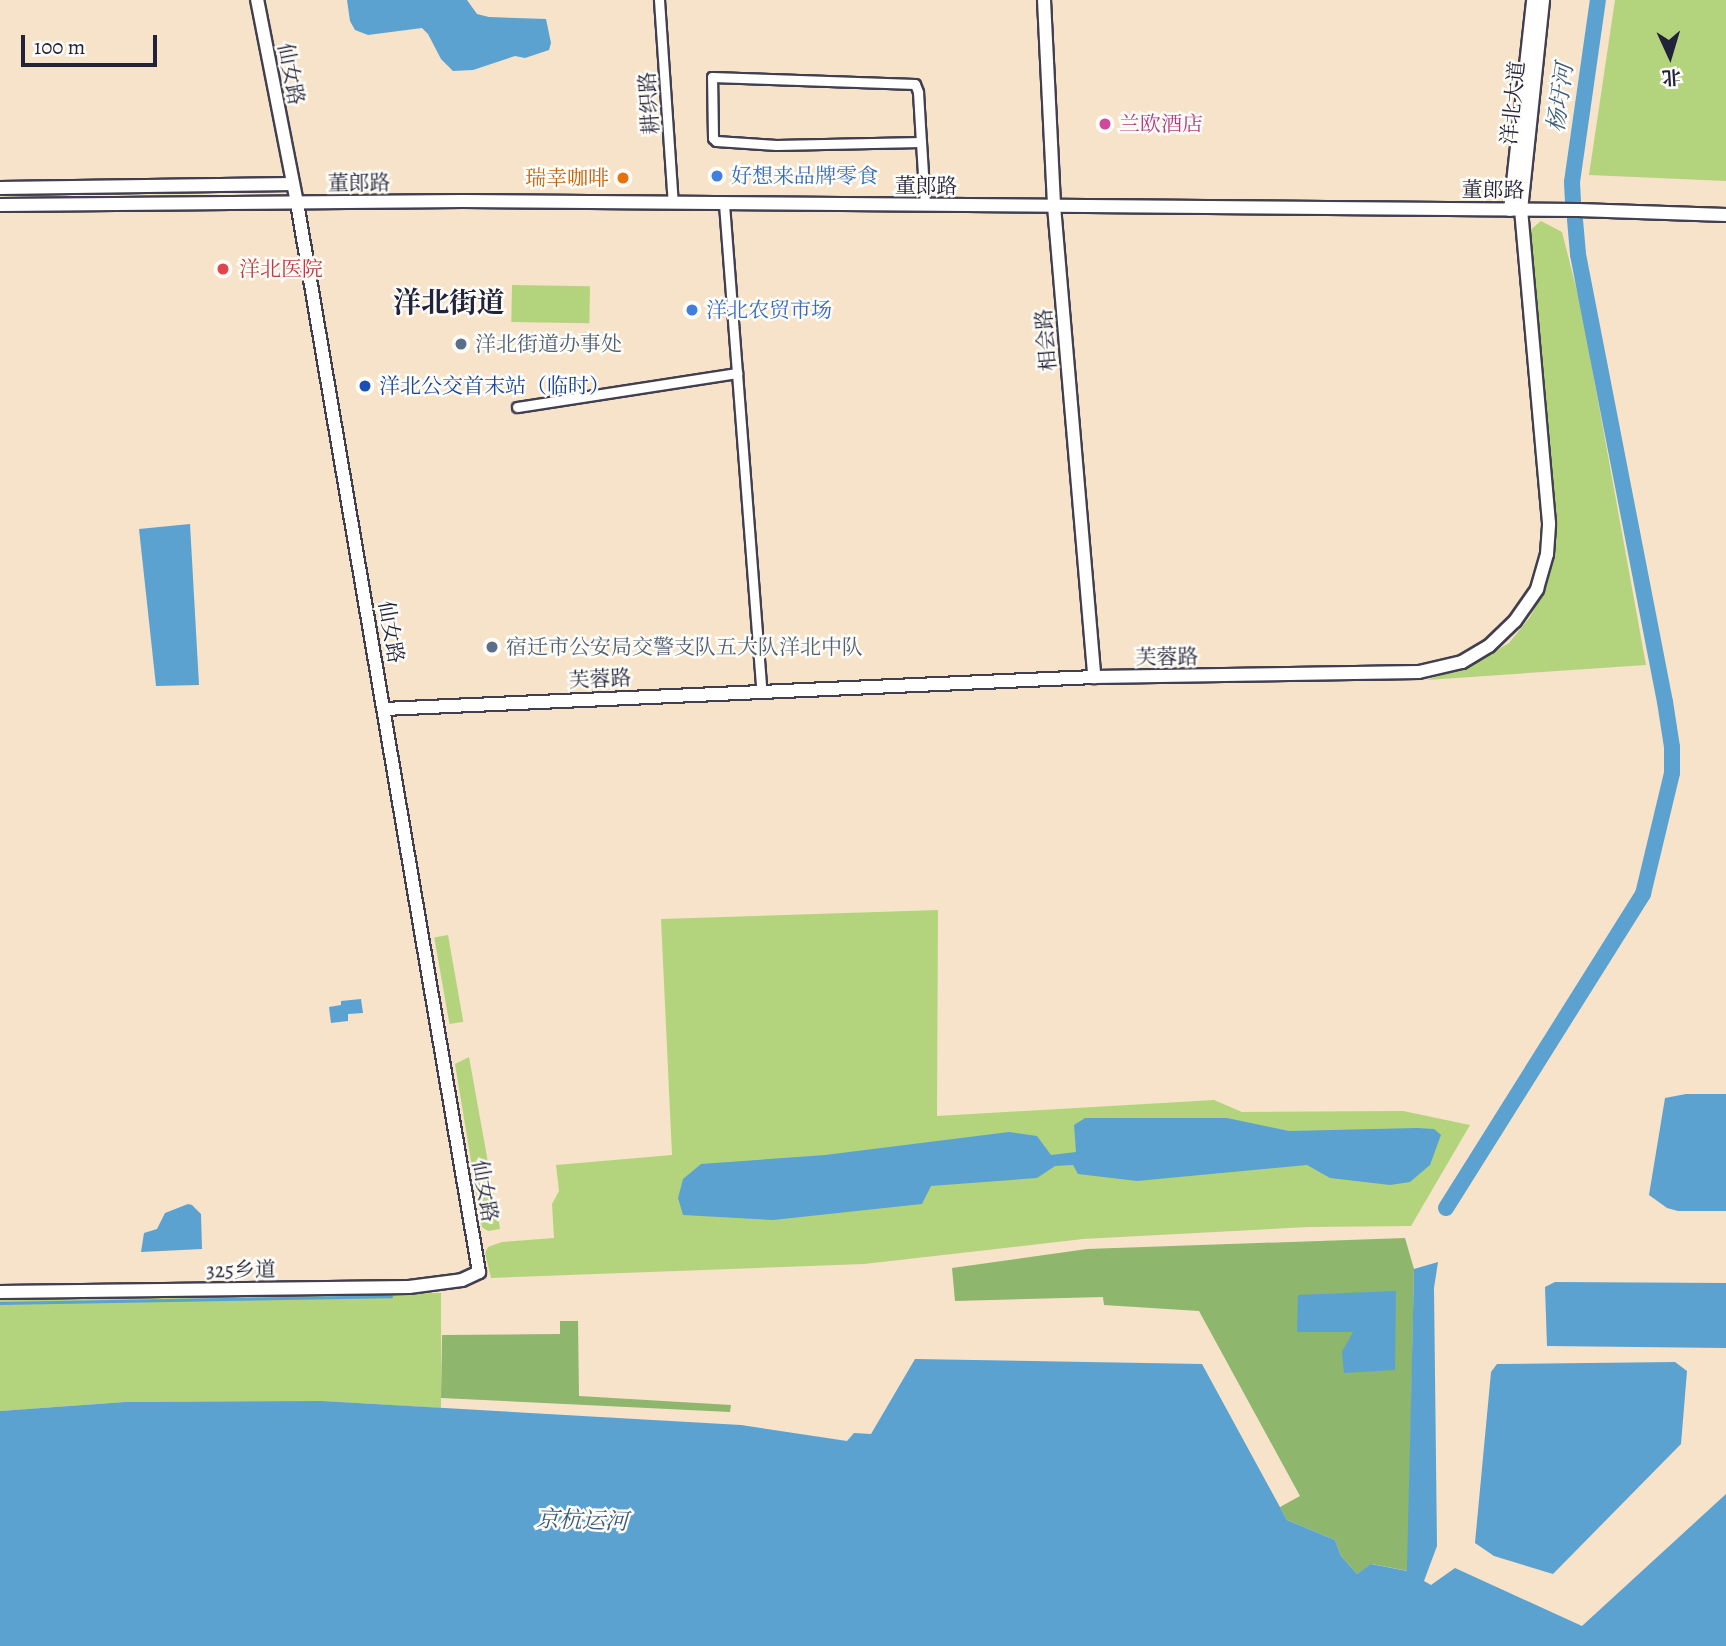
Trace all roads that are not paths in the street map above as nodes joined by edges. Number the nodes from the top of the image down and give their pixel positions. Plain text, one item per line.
1 (257, 0) edge
2 (659, 0) edge
3 (1044, 0) edge
4 (1533, 0) edge
5 (1543, 0) edge
6 (921, 142) junction
7 (293, 184) junction
8 (0, 188) edge
9 (297, 203) junction
10 (673, 203) junction
11 (724, 204) junction
12 (0, 205) edge
13 (925, 205) junction
14 (1054, 206) junction
15 (1515, 210) junction
16 (1726, 215) edge
17 (737, 373) junction
18 (517, 407) dead end
19 (1094, 677) junction
20 (761, 690) junction
21 (384, 709) junction
22 (479, 1272) joint
23 (0, 1292) edge

1 - 7 street, 仙女路
2 - 10 street, 耕织路
3 - 14 street, 相会路
4 - 15 street, 洋北大道
5 - 15 street, 洋北大道
6 - 6 street
6 - 13 street
7 - 8 street
7 - 9 street, 仙女路
9 - 10 street, 董郎路
9 - 12 street, 董郎路
9 - 21 street, 仙女路
10 - 11 street, 董郎路
11 - 13 street, 董郎路
11 - 17 street
13 - 14 street, 董郎路
14 - 15 street, 董郎路
14 - 19 street, 相会路
15 - 16 street, 董郎路
15 - 19 street, 芙蓉路
17 - 18 street
17 - 20 street
19 - 20 street, 芙蓉路
20 - 21 street, 芙蓉路
21 - 22 street, 仙女路
22 - 23 street, 325乡道

